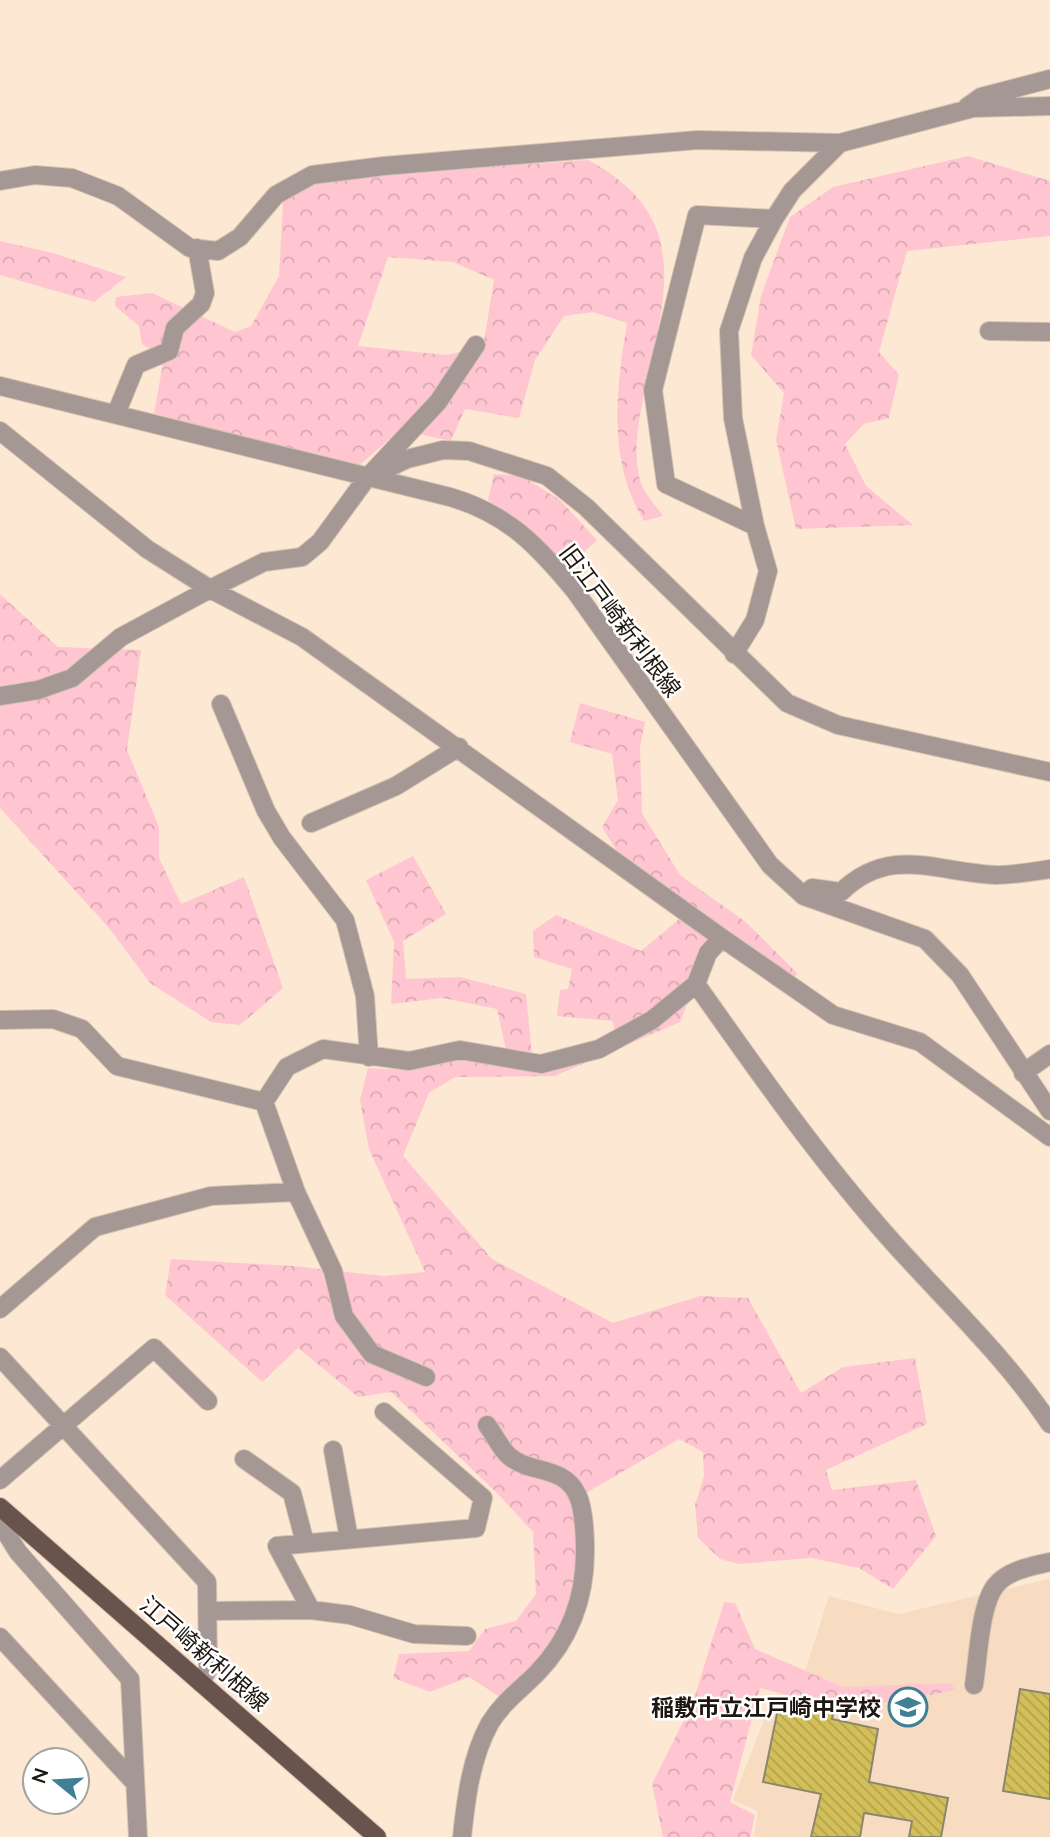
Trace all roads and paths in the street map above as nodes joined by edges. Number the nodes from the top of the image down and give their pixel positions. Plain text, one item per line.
1 (1050, 79) edge
2 (1050, 106) edge
3 (962, 111) junction
4 (840, 143) junction
5 (0, 181) edge
6 (774, 219) junction
7 (197, 248) junction
8 (989, 331) dead end
9 (1050, 332) edge
10 (476, 345) dead end
11 (0, 386) edge
12 (116, 414) junction
13 (0, 431) edge
14 (366, 479) junction
15 (755, 526) junction
16 (210, 589) junction
17 (734, 654) junction
18 (0, 696) edge
19 (221, 704) dead end
20 (459, 747) junction
21 (1050, 772) edge
22 (311, 823) dead end
23 (1050, 869) edge
24 (804, 896) junction
25 (722, 939) junction
26 (696, 984) junction
27 (0, 1020) edge
28 (1050, 1054) edge
29 (369, 1057) junction
30 (1023, 1073) junction
31 (264, 1102) junction
32 (1050, 1111) edge
33 (1050, 1137) edge
34 (296, 1192) junction
35 (0, 1309) edge
36 (0, 1357) edge
37 (426, 1377) dead end
38 (208, 1401) dead end
39 (384, 1412) dead end
40 (1050, 1424) edge
41 (487, 1425) dead end
42 (62, 1427) junction
43 (333, 1450) dead end
44 (244, 1459) dead end
45 (0, 1480) edge
46 (0, 1507) edge
47 (0, 1523) edge
48 (349, 1539) junction
49 (305, 1544) junction
50 (1050, 1562) edge
51 (311, 1610) junction
52 (208, 1611) junction
53 (467, 1636) dead end
54 (0, 1637) edge
55 (201, 1683) junction
56 (974, 1685) dead end
57 (134, 1782) junction
58 (138, 1837) edge
59 (377, 1837) edge
60 (462, 1837) edge

1 - 3 street
2 - 3 street
3 - 4 street
4 - 6 street
4 - 7 street
5 - 7 street
6 - 15 street
6 - 15 street
7 - 12 street
8 - 9 street
10 - 14 street
11 - 12 street, 旧江戸崎新利根線
12 - 14 street, 旧江戸崎新利根線
13 - 16 street
14 - 16 street
14 - 17 street
14 - 24 street, 旧江戸崎新利根線
15 - 17 street
16 - 18 street
16 - 20 street
17 - 21 street
19 - 29 street
20 - 22 street
20 - 25 street
23 - 24 street
24 - 30 street, 旧江戸崎新利根線
25 - 26 street
25 - 33 street
26 - 29 street
26 - 40 street
27 - 31 street
28 - 30 street
29 - 31 street
30 - 32 street, 旧江戸崎新利根線
31 - 34 street
34 - 35 street
34 - 37 street
36 - 42 street
38 - 42 street
39 - 48 street
41 - 60 street
42 - 45 street
42 - 52 street
43 - 48 street
44 - 49 street
46 - 55 main road, 江戸崎新利根線
47 - 57 street
48 - 49 street
49 - 51 street
50 - 56 street
51 - 52 street
51 - 53 street
52 - 55 street
54 - 57 street
55 - 59 main road, 江戸崎新利根線
57 - 58 street

